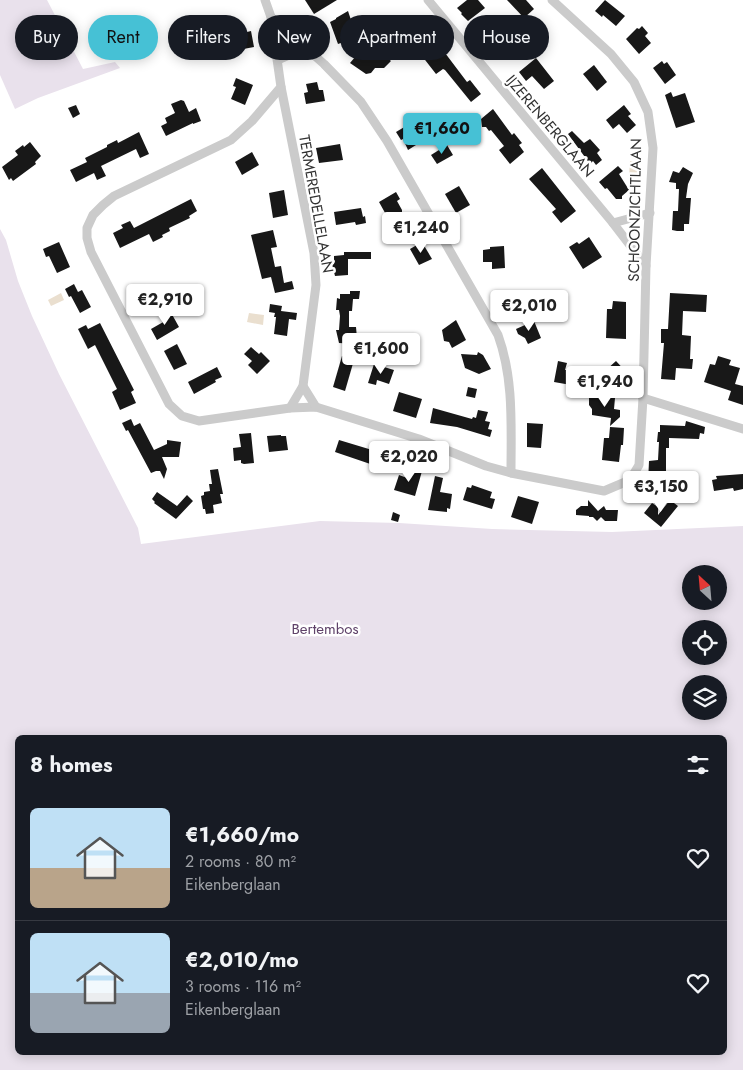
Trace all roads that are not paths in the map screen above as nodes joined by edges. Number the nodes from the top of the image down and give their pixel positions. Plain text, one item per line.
1 (265, 0) edge
2 (428, 0) edge
3 (552, 0) edge
4 (270, 15) edge
5 (278, 60) edge
6 (319, 60) edge
7 (282, 87) junction
8 (650, 214) junction
9 (613, 223) junction
10 (646, 266) junction
11 (302, 386) junction
12 (643, 398) junction
13 (316, 407) junction
14 (290, 408) junction
15 (743, 429) edge
16 (511, 473) junction

1 - 4 street
2 - 9 street, IJZERENBERGLAAN
3 - 8 street, SCHOONZICHTLAAN
5 - 7 street
6 - 16 street
7 - 11 street, TERMEREDELLELAAN
7 - 14 street, SCHOONZICHTLAAN
8 - 9 street
8 - 10 street, SCHOONZICHTLAAN
9 - 10 street, IJZERENBERGLAAN
10 - 12 street, SCHOONZICHTLAAN
11 - 13 street
11 - 14 street, TERMEREDELLELAAN
12 - 15 street
12 - 16 street, SCHOONZICHTLAAN
13 - 14 street, SCHOONZICHTLAAN
13 - 16 street, SCHOONZICHTLAAN

